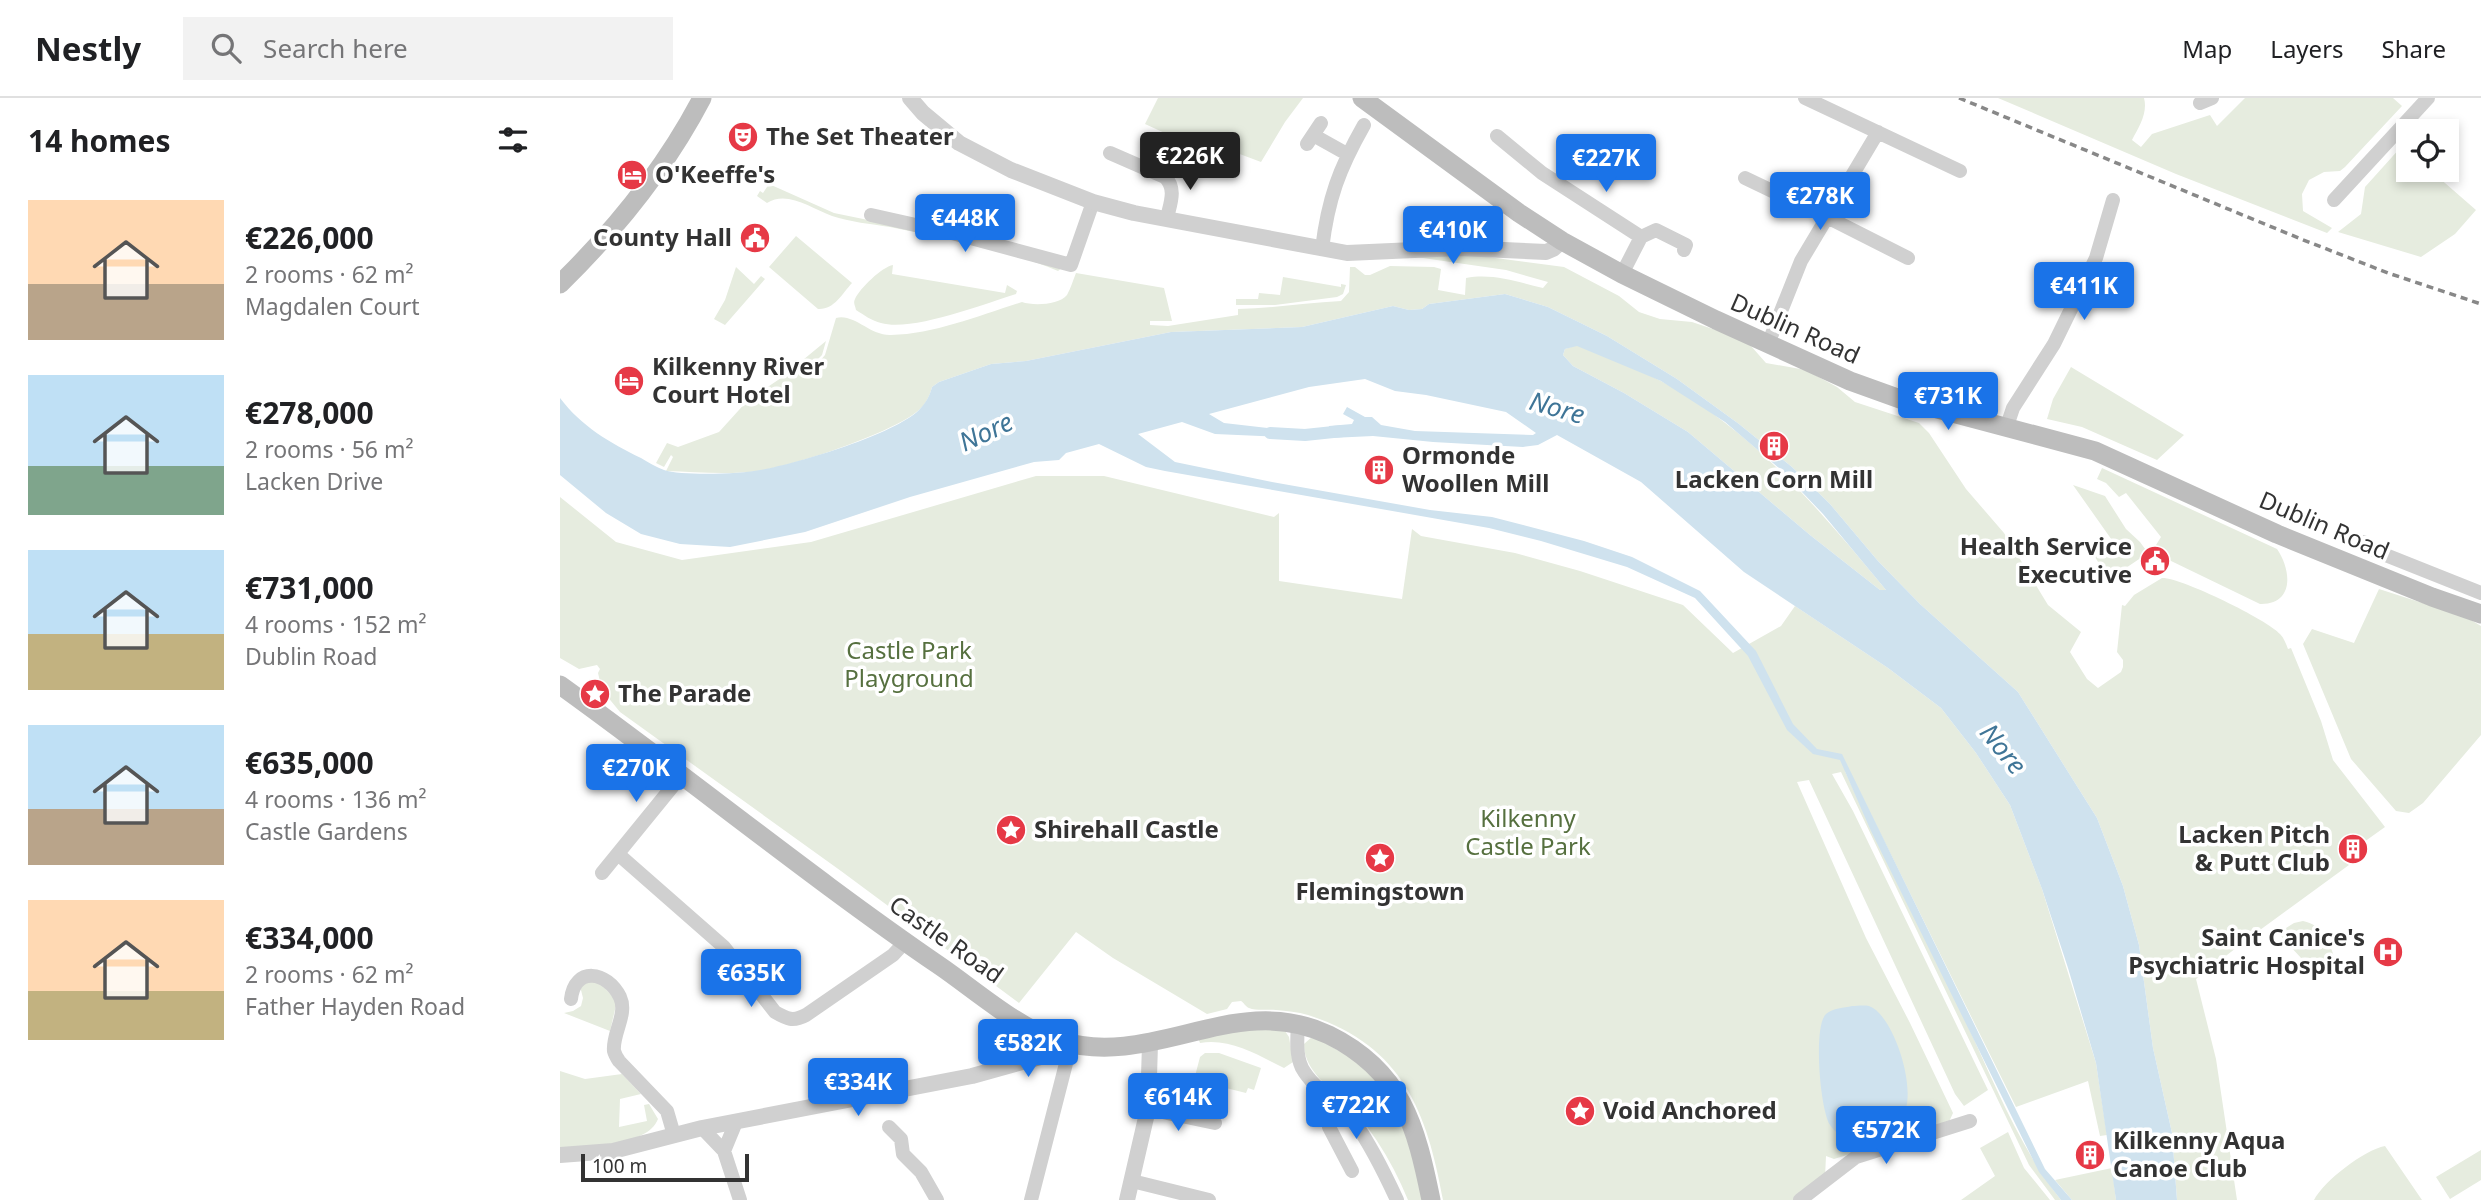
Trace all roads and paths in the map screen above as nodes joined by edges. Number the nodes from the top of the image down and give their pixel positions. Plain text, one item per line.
1 (702, 98) edge
2 (910, 98) edge
3 (1805, 98) edge
4 (2428, 98) edge
5 (1372, 100) edge
6 (1364, 125) dead end
7 (1878, 132) junction
8 (1314, 134) dead end
9 (1497, 136) dead end
10 (1110, 153) dead end
11 (1348, 154) junction
12 (1960, 171) dead end
13 (1745, 178) dead end
14 (2113, 200) dead end
15 (2334, 200) dead end
16 (1093, 202) junction
17 (871, 215) dead end
18 (1827, 216) junction
19 (1167, 218) junction
20 (1641, 237) junction
21 (1562, 241) junction
22 (1322, 250) junction
23 (1684, 250) dead end
24 (1908, 258) dead end
25 (1622, 274) junction
26 (560, 284) edge
27 (1768, 344) junction
28 (2007, 426) junction
29 (2363, 541) dead end
30 (2481, 593) edge
31 (2481, 614) edge
32 (560, 685) edge
33 (681, 776) junction
34 (618, 854) junction
35 (602, 873) dead end
36 (905, 942) junction
37 (571, 999) dead end
38 (1298, 1025) junction
39 (1064, 1042) junction
40 (1150, 1044) junction
41 (1148, 1108) junction
42 (1970, 1121) dead end
43 (736, 1122) junction
44 (1214, 1123) dead end
45 (889, 1126) dead end
46 (1329, 1127) dead end
47 (702, 1128) junction
48 (1363, 1134) junction
49 (674, 1135) junction
50 (1340, 1149) junction
51 (724, 1151) junction
52 (560, 1155) edge
53 (1353, 1171) dead end
54 (1132, 1181) junction
55 (1392, 1198) edge
56 (740, 1200) edge
57 (937, 1200) edge
58 (1031, 1200) edge
59 (1127, 1200) edge
60 (1209, 1200) edge
61 (1431, 1200) edge
62 (1800, 1200) edge

1 - 26 main road
2 - 16 street
3 - 7 street
4 - 15 street
5 - 21 main road, Dublin Road
6 - 11 street
7 - 12 street
7 - 18 street
8 - 11 street
9 - 20 street
10 - 19 street
11 - 22 street
13 - 18 street
14 - 28 street
16 - 17 street
16 - 19 street
18 - 24 street
18 - 27 street
19 - 22 street
20 - 23 street
20 - 25 street
21 - 22 street
21 - 25 main road, Dublin Road
25 - 27 main road, Dublin Road
27 - 28 main road, Dublin Road
28 - 31 main road, Dublin Road
29 - 30 street
32 - 33 main road, Castle Road
33 - 34 street
33 - 36 main road, Castle Road
34 - 35 street
34 - 36 street
36 - 39 main road, Castle Road
37 - 49 street
38 - 40 main road, Castle Road
38 - 48 street
38 - 61 main road, Castle Road
39 - 40 main road, Castle Road
39 - 43 street
39 - 58 street
40 - 41 street
41 - 44 street
41 - 54 street
42 - 62 street
43 - 47 street
43 - 51 street
45 - 57 street
46 - 50 street
47 - 49 street
47 - 51 street
48 - 50 street
48 - 55 street
49 - 52 street
50 - 53 street
51 - 56 street
54 - 59 street
54 - 60 street

